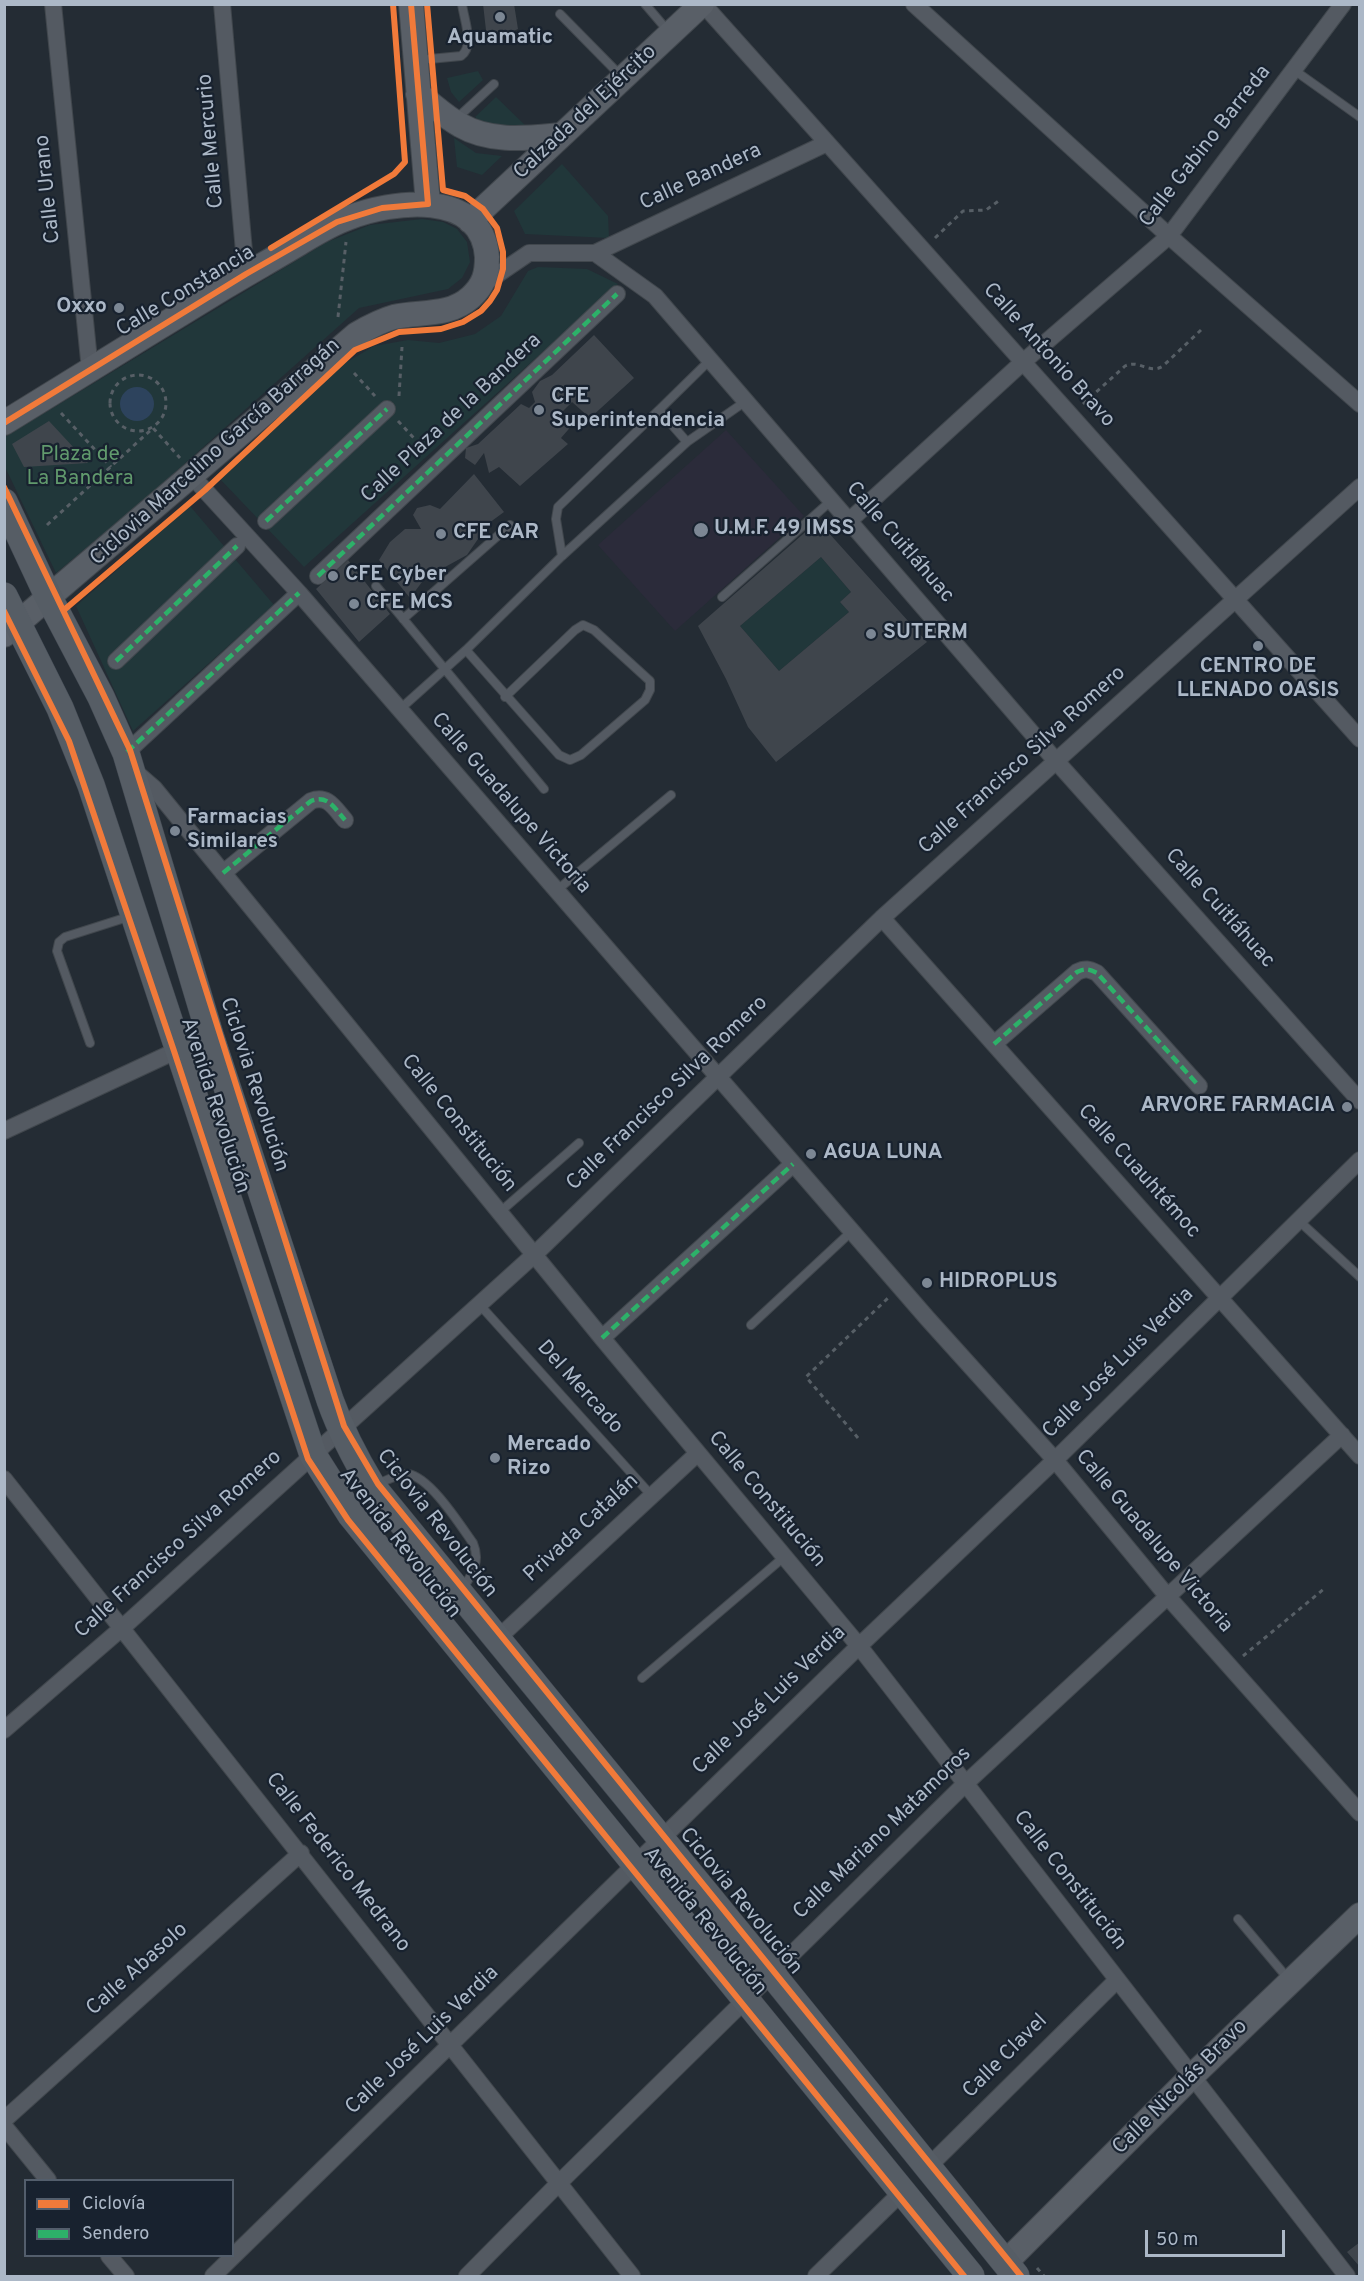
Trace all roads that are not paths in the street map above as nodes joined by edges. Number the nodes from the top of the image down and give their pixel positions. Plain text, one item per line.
1 (53, 4) edge
2 (222, 4) edge
3 (411, 4) edge
4 (462, 4) edge
5 (645, 4) edge
6 (703, 4) edge
7 (914, 4) edge
8 (1343, 4) edge
9 (560, 14) dead end
10 (671, 34) junction
11 (416, 60) junction
12 (1294, 70) junction
13 (623, 78) junction
14 (494, 84) dead end
15 (418, 94) junction
16 (1359, 117) edge
17 (454, 121) junction
18 (561, 135) junction
19 (827, 143) junction
20 (428, 204) junction
21 (470, 221) junction
22 (1169, 236) junction
23 (595, 253) junction
24 (246, 274) junction
25 (482, 285) junction
26 (617, 294) dead end
27 (710, 360) junction
28 (1023, 362) junction
29 (90, 370) junction
30 (746, 401) junction
31 (393, 404) road end
32 (1359, 404) edge
33 (659, 410) junction
34 (4, 423) edge
35 (687, 442) junction
36 (186, 467) junction
37 (1359, 487) edge
38 (832, 500) junction
39 (4, 502) edge
40 (266, 521) dead end
41 (849, 521) junction
42 (510, 525) dead end
43 (237, 546) dead end
44 (562, 556) junction
45 (318, 576) dead end
46 (376, 586) dead end
47 (299, 593) junction
48 (4, 596) edge
49 (48, 596) junction
50 (722, 597) dead end
51 (1235, 600) junction
52 (403, 619) junction
53 (11, 629) edge
54 (466, 650) junction
55 (116, 661) dead end
56 (445, 669) junction
57 (505, 697) junction
58 (399, 710) junction
59 (1359, 739) edge
60 (1056, 760) junction
61 (128, 761) junction
62 (544, 789) dead end
63 (671, 795) dead end
64 (345, 820) dead end
65 (223, 873) junction
66 (556, 891) junction
67 (134, 915) junction
68 (882, 918) junction
69 (210, 1035) junction
70 (90, 1043) dead end
71 (994, 1044) junction
72 (178, 1049) junction
73 (719, 1077) junction
74 (1199, 1086) dead end
75 (1359, 1101) edge
76 (4, 1131) edge
77 (579, 1143) dead end
78 (1359, 1160) edge
79 (793, 1164) junction
80 (500, 1212) junction
81 (1298, 1219) junction
82 (852, 1231) junction
83 (535, 1254) junction
84 (1359, 1277) edge
85 (1219, 1296) junction
86 (479, 1304) junction
87 (751, 1325) dead end
88 (602, 1338) junction
89 (341, 1429) junction
90 (1342, 1436) junction
91 (698, 1453) junction
92 (313, 1455) junction
93 (1359, 1456) edge
94 (1055, 1461) junction
95 (4, 1479) edge
96 (372, 1486) junction
97 (651, 1495) junction
98 (784, 1557) junction
99 (460, 1593) junction
100 (1168, 1597) junction
101 (122, 1628) junction
102 (497, 1639) junction
103 (859, 1646) junction
104 (642, 1678) dead end
105 (4, 1730) edge
106 (965, 1784) junction
107 (1359, 1813) edge
108 (661, 1839) junction
109 (301, 1853) junction
110 (635, 1864) junction
111 (1359, 1915) edge
112 (1238, 1919) dead end
113 (772, 1974) junction
114 (1117, 1980) junction
115 (1290, 1981) junction
116 (746, 1999) junction
117 (452, 2045) junction
118 (1192, 2076) junction
119 (4, 2120) edge
120 (4, 2126) edge
121 (928, 2167) junction
122 (46, 2179) edge
123 (558, 2184) junction
124 (902, 2192) junction
125 (110, 2257) edge
126 (234, 2257) edge
127 (234, 2257) edge
128 (1014, 2263) edge
129 (126, 2277) edge
130 (213, 2277) edge
131 (467, 2277) edge
132 (632, 2277) edge
133 (816, 2277) edge
134 (971, 2277) edge
135 (1347, 2277) edge

1 - 29 street, Calle Urano
2 - 24 street, Calle Mercurio
3 - 11 main road
4 - 11 lane
5 - 10 lane
6 - 10 main road, Calzada del Ejército
6 - 19 street, Calle Antonio Bravo
7 - 22 street
8 - 12 street, Calle Gabino Barreda
9 - 13 lane
10 - 13 main road, Calzada del Ejército
11 - 15 main road
12 - 16 lane
12 - 22 street, Calle Gabino Barreda
13 - 18 main road, Calzada del Ejército
14 - 17 lane
15 - 17 main road
15 - 20 main road
17 - 18 main road
18 - 21 main road, Calzada del Ejército
19 - 23 street, Calle Bandera
19 - 28 street, Calle Antonio Bravo
20 - 21 main road
20 - 24 main road, Calle Constancia
21 - 25 main road
22 - 28 street, Calle Gabino Barreda
22 - 32 street
23 - 25 street
23 - 27 street, Calle Cuitláhuac
24 - 29 main road, Calle Constancia
25 - 36 main road
26 - 45 street, Calle Plaza de la Bandera
27 - 30 street, Calle Cuitláhuac
27 - 33 lane
28 - 41 street, Calle Gabino Barreda
28 - 51 street, Calle Antonio Bravo
29 - 34 main road, Calle Constancia
30 - 35 lane
30 - 38 street, Calle Cuitláhuac
31 - 40 street
33 - 35 lane
33 - 44 lane
35 - 44 lane
36 - 47 street, Calle Guadalupe Victoria
36 - 49 main road
37 - 51 street, Calle Francisco Silva Romero
38 - 41 street, Calle Cuitláhuac
38 - 50 lane
39 - 49 main road, Avenida Revolución
41 - 60 street, Calle Cuitláhuac
42 - 52 lane
43 - 55 street
44 - 54 lane
46 - 52 lane
47 - 58 street, Calle Guadalupe Victoria
47 - 61 street
48 - 53 main road, Avenida Revolución
49 - 53 main road
49 - 61 main road, Avenida Revolución
51 - 59 street, Calle Antonio Bravo
51 - 60 street, Calle Francisco Silva Romero
52 - 56 lane
53 - 67 main road, Avenida Revolución
54 - 56 lane
54 - 57 lane
56 - 58 lane
56 - 62 lane
57 - 57 lane
58 - 66 street, Calle Guadalupe Victoria
60 - 68 street, Calle Francisco Silva Romero
60 - 75 street, Calle Cuitláhuac
61 - 65 street, Calle Constitución
61 - 69 main road, Avenida Revolución
63 - 66 lane
64 - 65 street
65 - 80 street, Calle Constitución
66 - 73 street, Calle Guadalupe Victoria
67 - 70 lane
67 - 72 main road, Avenida Revolución
68 - 71 street, Calle Cuauhtémoc
68 - 73 street, Calle Francisco Silva Romero
69 - 72 street
69 - 89 main road, Avenida Revolución
71 - 74 street
71 - 85 street, Calle Cuauhtémoc
72 - 76 street
72 - 92 main road, Avenida Revolución
73 - 79 street, Calle Guadalupe Victoria
73 - 83 street, Calle Francisco Silva Romero
77 - 80 lane
78 - 81 street, Calle José Luis Verdia
79 - 82 street, Calle Guadalupe Victoria
79 - 88 street
80 - 83 street, Calle Constitución
81 - 84 lane
81 - 85 street, Calle José Luis Verdia
82 - 87 lane
82 - 94 street, Calle Guadalupe Victoria
83 - 86 street, Calle Francisco Silva Romero
83 - 88 street, Calle Constitución
85 - 90 street, Calle Cuauhtémoc
85 - 94 street, Calle José Luis Verdia
86 - 89 street, Calle Francisco Silva Romero
86 - 97 lane, Del Mercado
88 - 91 street, Calle Constitución
89 - 92 street, Calle Francisco Silva Romero
89 - 96 main road, Avenida Revolución
90 - 93 street, Calle Cuauhtémoc
90 - 100 street, Calle Mariano Matamoros
91 - 97 street, Privada Catalán
91 - 98 street, Calle Constitución
92 - 101 street, Calle Francisco Silva Romero
92 - 110 main road, Avenida Revolución
94 - 100 street, Calle Guadalupe Victoria
94 - 103 street, Calle José Luis Verdia
95 - 101 street, Calle Federico Medrano
96 - 99 main road, Avenida Revolución
96 - 99 lane
97 - 102 street, Privada Catalán
98 - 103 street, Calle Constitución
98 - 104 lane
99 - 102 main road, Avenida Revolución
100 - 106 street, Calle Mariano Matamoros
100 - 107 street, Calle Guadalupe Victoria
101 - 105 street, Calle Francisco Silva Romero
101 - 109 street, Calle Federico Medrano
102 - 108 main road, Avenida Revolución
103 - 106 street, Calle Constitución
103 - 108 street, Calle José Luis Verdia
106 - 113 street, Calle Mariano Matamoros
106 - 114 street, Calle Constitución
108 - 110 street, Calle José Luis Verdia
108 - 113 main road, Avenida Revolución
109 - 117 street, Calle Federico Medrano
109 - 119 street, Calle Abasolo
110 - 116 main road, Avenida Revolución
110 - 117 street, Calle José Luis Verdia
111 - 115 main road, Calle Nicolás Bravo
112 - 115 lane
113 - 116 street, Calle Mariano Matamoros
113 - 121 main road, Avenida Revolución
114 - 118 street, Calle Constitución
114 - 121 street, Calle Clavel
115 - 118 main road, Calle Nicolás Bravo
116 - 123 street, Calle Mariano Matamoros
116 - 124 main road, Avenida Revolución
117 - 123 street, Calle Federico Medrano
117 - 126 street, Calle José Luis Verdia
118 - 128 main road, Calle Nicolás Bravo
118 - 135 street, Calle Constitución
120 - 122 street
121 - 128 main road, Avenida Revolución
123 - 131 street, Calle Mariano Matamoros
123 - 132 street, Calle Federico Medrano
124 - 133 street
124 - 134 main road, Avenida Revolución
125 - 129 street
127 - 130 street, Calle José Luis Verdia

